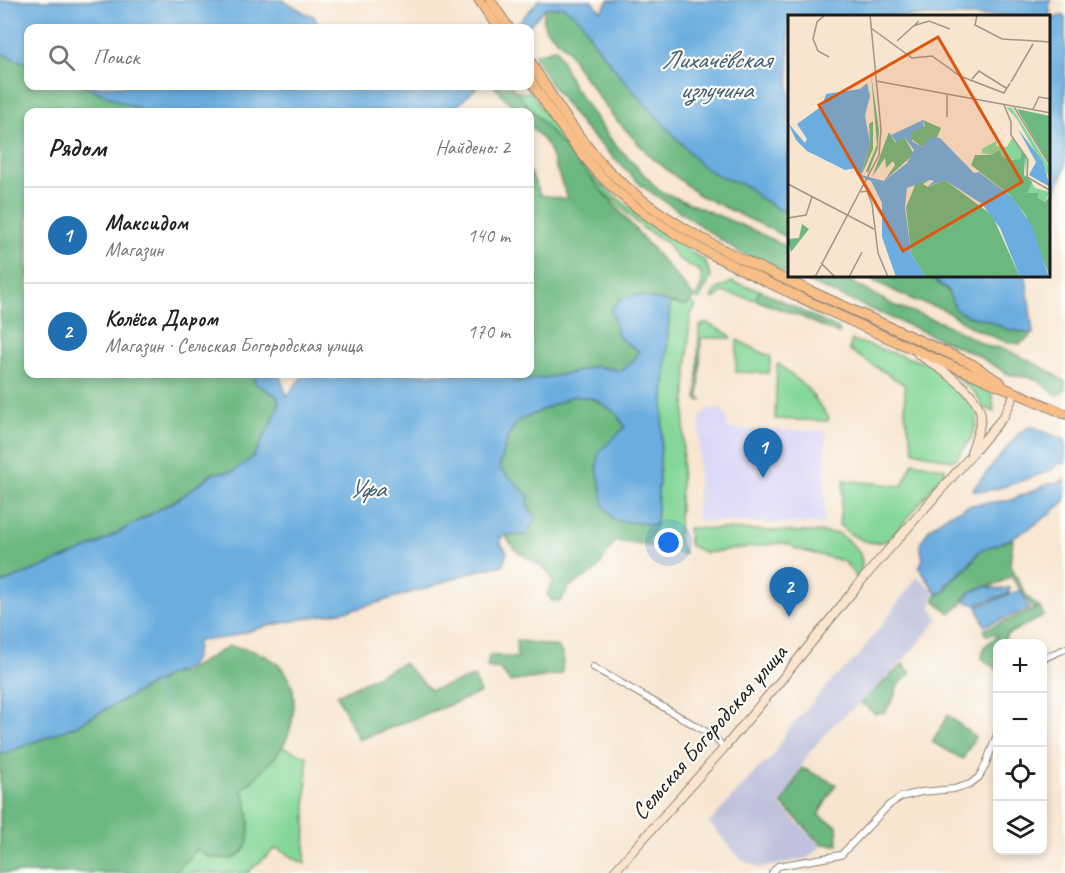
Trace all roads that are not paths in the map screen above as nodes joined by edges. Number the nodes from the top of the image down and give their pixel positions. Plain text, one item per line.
1 (480, 0) edge
2 (490, 0) edge
3 (495, 24) edge
4 (506, 24) edge
5 (535, 83) edge
6 (911, 348) junction
7 (1015, 393) junction
8 (1065, 414) edge
9 (968, 459) junction
10 (1065, 649) edge
11 (1047, 657) edge
12 (593, 667) dead end
13 (993, 746) edge
14 (724, 748) junction
15 (613, 873) edge
16 (772, 873) edge

1 - 3 main road
2 - 4 main road
5 - 6 main road
5 - 7 main road
6 - 7 main road
6 - 9 main road
7 - 8 main road
7 - 9 main road, Сельская Богородская улица
9 - 14 main road, Сельская Богородская улица
10 - 11 street
12 - 14 street
13 - 16 street
14 - 15 main road, Сельская Богородская улица

